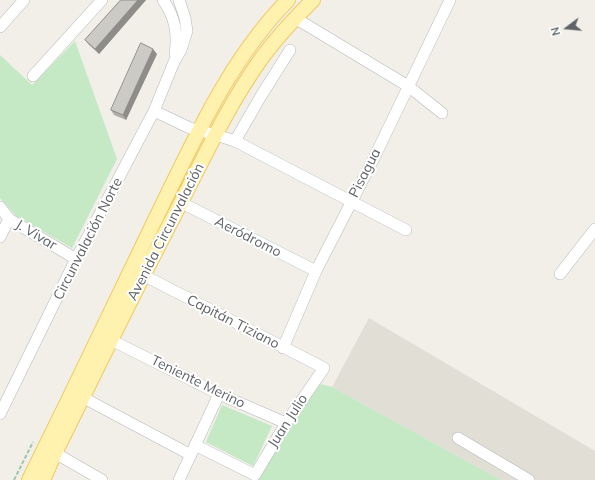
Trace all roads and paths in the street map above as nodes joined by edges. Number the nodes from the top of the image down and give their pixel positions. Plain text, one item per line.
1 (24, 0) edge
2 (102, 0) edge
3 (163, 0) edge
4 (179, 0) edge
5 (288, 0) edge
6 (313, 0) edge
7 (450, 0) edge
8 (295, 18) junction
9 (0, 27) edge
10 (290, 50) dead end
11 (174, 62) junction
12 (33, 76) dead end
13 (408, 86) junction
14 (154, 111) junction
15 (442, 112) dead end
16 (199, 131) junction
17 (216, 134) junction
18 (235, 141) junction
19 (351, 201) junction
20 (180, 202) junction
21 (0, 207) edge
22 (9, 219) junction
23 (595, 229) edge
24 (406, 230) dead end
25 (0, 237) edge
26 (76, 260) junction
27 (316, 271) junction
28 (560, 274) dead end
29 (143, 275) junction
30 (111, 340) junction
31 (283, 348) junction
32 (324, 368) joint
33 (219, 394) junction
34 (82, 397) junction
35 (0, 414) edge
36 (286, 423) junction
37 (458, 438) dead end
38 (193, 450) junction
39 (55, 453) junction
40 (29, 480) edge
41 (43, 480) edge
42 (102, 480) edge
43 (179, 480) edge
44 (529, 480) edge

1 - 9 street
2 - 12 street
3 - 11 street
4 - 11 street
5 - 16 main road, Avenida Circunvalación
6 - 8 main road, Avenida Circunvalación
7 - 13 street, Pisagua
8 - 13 street
8 - 17 main road, Avenida Circunvalación
10 - 18 street
11 - 14 street, Circunvalación Norte
13 - 15 street
13 - 19 street, Pisagua
14 - 16 street
14 - 26 street, Circunvalación Norte
16 - 17 street
16 - 40 main road, Avenida Circunvalación
17 - 18 street
17 - 20 main road, Avenida Circunvalación
18 - 19 street
19 - 24 street
19 - 27 street, Pisagua
20 - 27 street, Aeródromo
20 - 29 main road, Avenida Circunvalación
21 - 22 street, J. Vivar
22 - 25 street
22 - 26 street, J. Vivar
23 - 28 street
26 - 35 street, Circunvalación Norte
27 - 31 street, Pisagua
29 - 30 main road, Avenida Circunvalación
29 - 31 street, Capitán Tiziano
30 - 33 street, Teniente Merino
30 - 34 main road, Avenida Circunvalación
31 - 32 street, Capitán Tiziano
32 - 36 street, Juan Julio
33 - 36 street, Teniente Merino
33 - 38 street
34 - 38 street
34 - 39 main road, Avenida Circunvalación
36 - 38 street, Juan Julio
37 - 44 street
38 - 43 street
39 - 41 main road, Avenida Circunvalación
39 - 42 street

